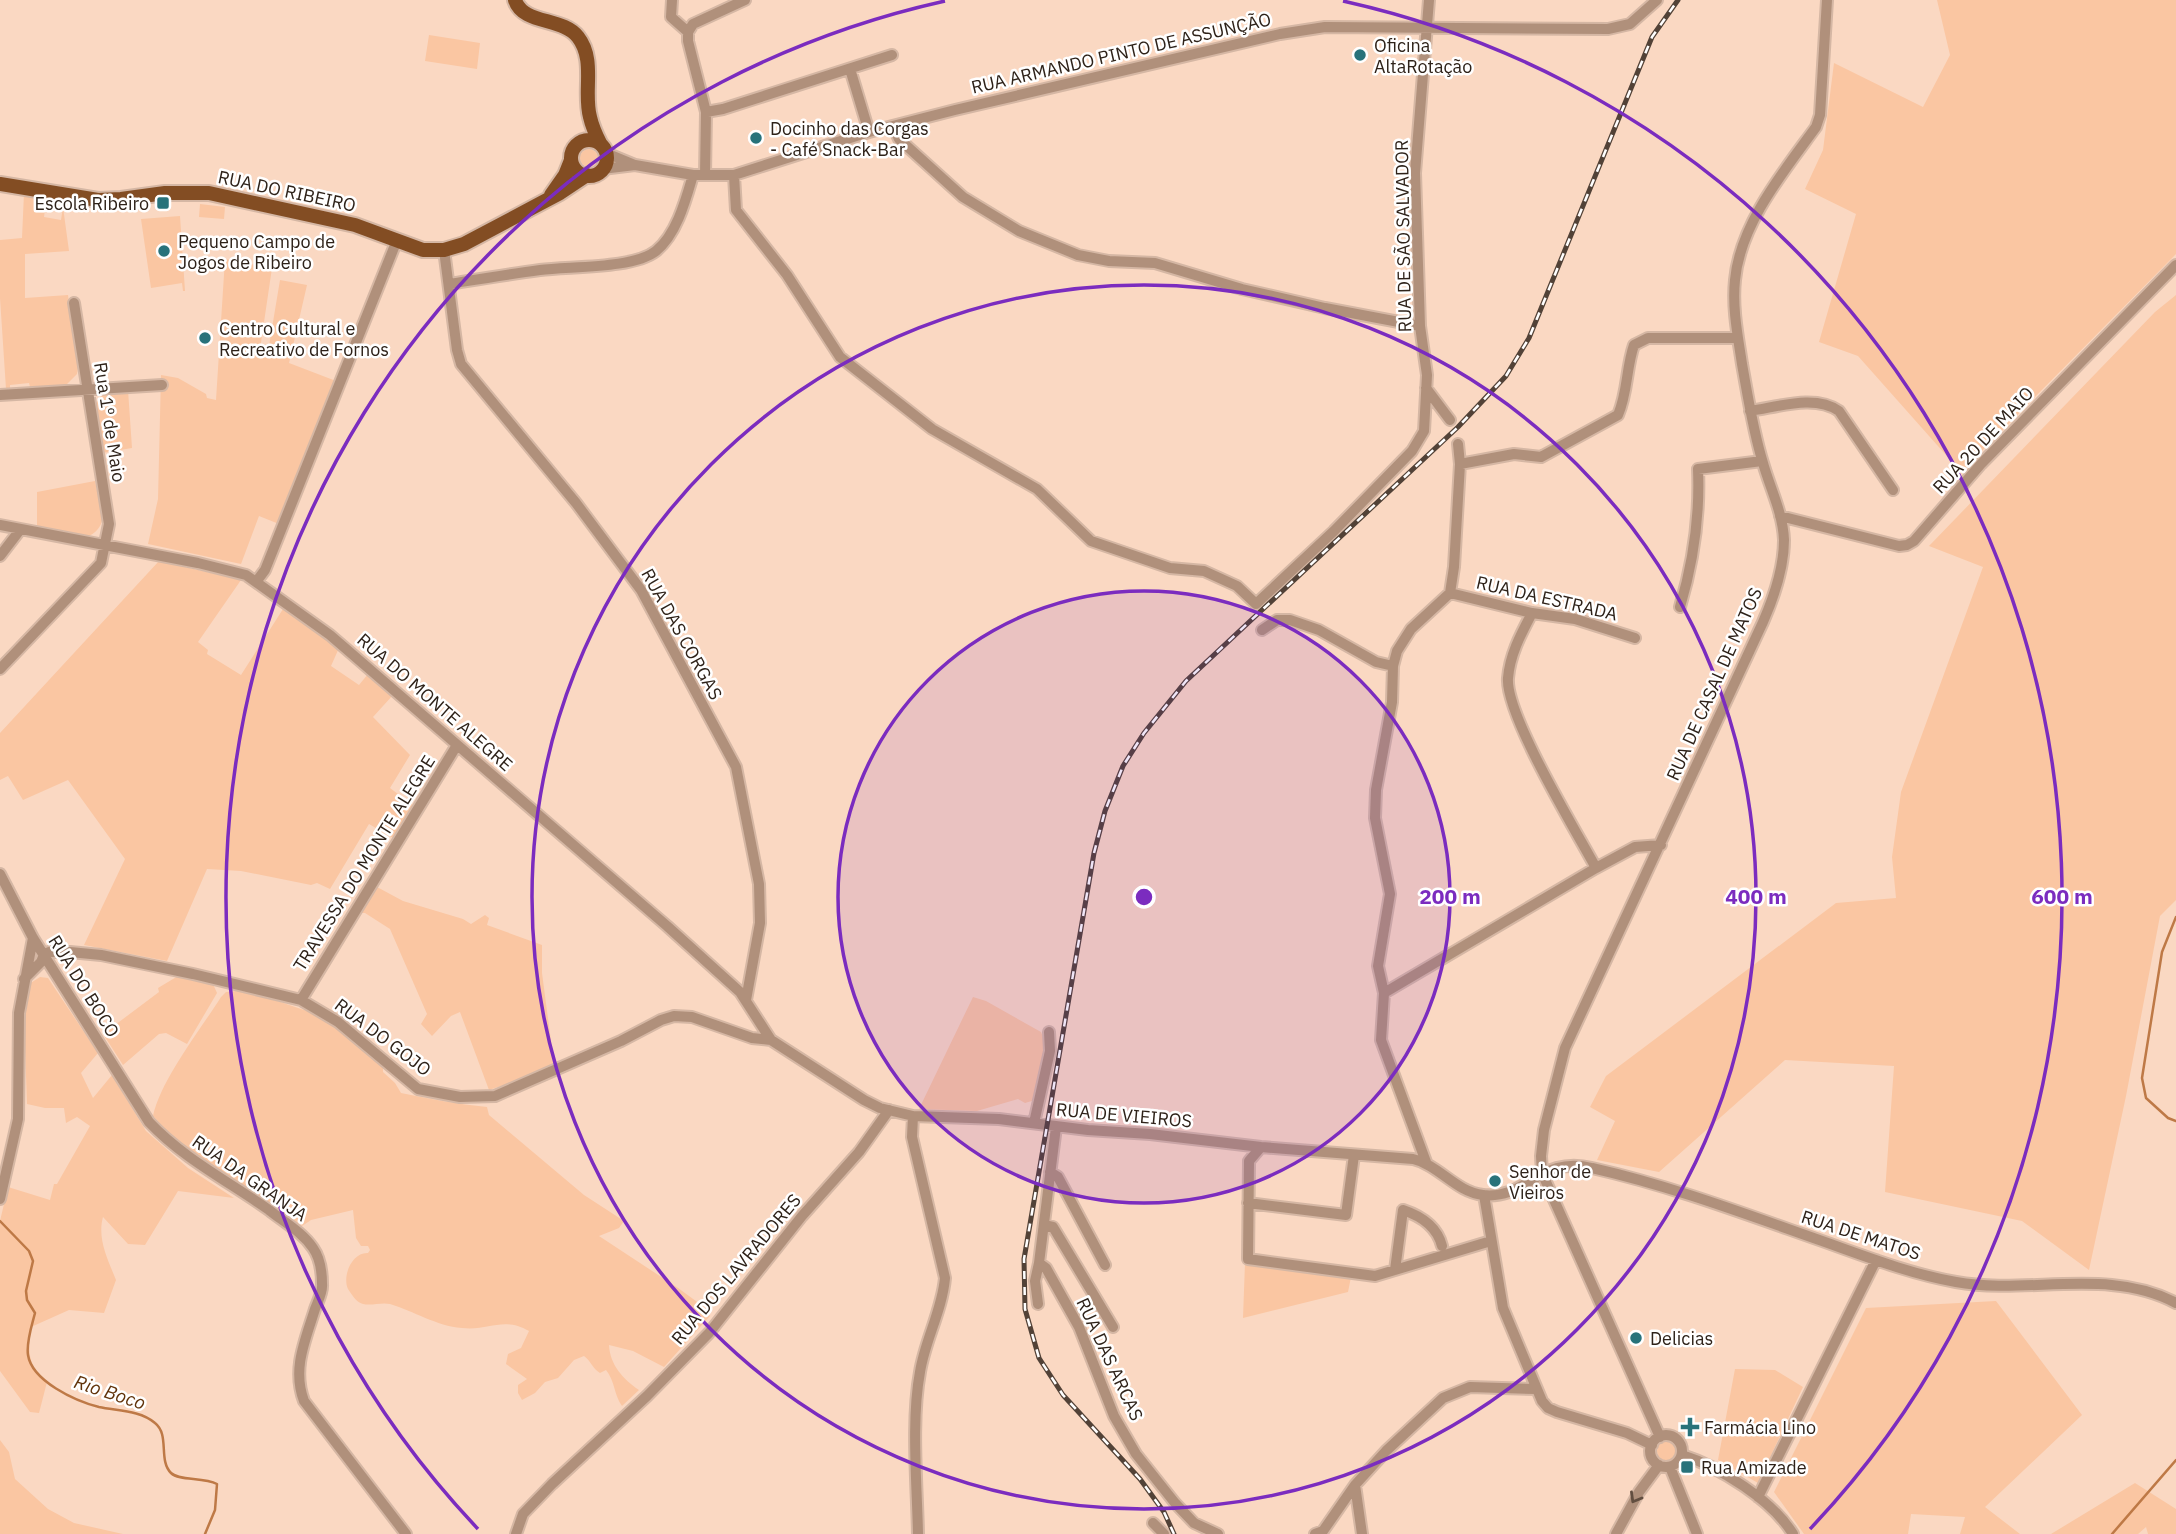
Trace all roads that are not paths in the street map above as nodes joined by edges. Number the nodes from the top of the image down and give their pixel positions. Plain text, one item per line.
1 (515, 0) edge
2 (672, 0) edge
3 (745, 0) edge
4 (1429, 0) edge
5 (1657, 0) edge
6 (1827, 0) edge
7 (1427, 26) junction
8 (688, 32) junction
9 (892, 55) dead end
10 (850, 69) junction
11 (706, 112) junction
12 (589, 117) junction
13 (893, 126) junction
14 (869, 132) junction
15 (577, 144) junction
16 (603, 148) junction
17 (571, 160) junction
18 (635, 165) junction
19 (602, 169) junction
20 (734, 174) junction
21 (587, 175) junction
22 (699, 175) junction
23 (0, 184) edge
24 (550, 196) junction
25 (397, 240) junction
26 (444, 250) junction
27 (2176, 265) edge
28 (449, 284) junction
29 (74, 303) dead end
30 (1420, 326) junction
31 (1738, 338) junction
32 (162, 385) dead end
33 (1426, 388) junction
34 (86, 389) junction
35 (0, 395) edge
36 (1750, 411) junction
37 (1450, 420) dead end
38 (1458, 444) dead end
39 (1762, 461) junction
40 (1460, 464) junction
41 (1893, 489) dead end
42 (1780, 516) junction
43 (0, 526) edge
44 (20, 530) junction
45 (106, 546) junction
46 (0, 555) edge
47 (256, 582) junction
48 (1450, 593) junction
49 (1680, 607) dead end
50 (1532, 613) junction
51 (1262, 630) dead end
52 (1635, 638) dead end
53 (1393, 666) junction
54 (0, 669) edge
55 (457, 745) junction
56 (1661, 845) junction
57 (1596, 868) junction
58 (0, 874) edge
59 (33, 938) junction
60 (44, 955) junction
61 (24, 979) junction
62 (1384, 993) junction
63 (301, 1000) junction
64 (746, 1000) junction
65 (1049, 1032) dead end
66 (771, 1040) junction
67 (889, 1110) junction
68 (144, 1114) joint
69 (913, 1115) junction
70 (1034, 1123) junction
71 (1056, 1127) junction
72 (1261, 1147) junction
73 (1354, 1155) junction
74 (1426, 1162) junction
75 (1050, 1172) junction
76 (1542, 1173) junction
77 (1484, 1195) junction
78 (0, 1199) edge
79 (1248, 1203) junction
80 (1044, 1225) junction
81 (1491, 1241) junction
82 (1442, 1246) dead end
83 (1876, 1260) junction
84 (1038, 1263) junction
85 (1105, 1265) dead end
86 (1395, 1270) junction
87 (2176, 1303) edge
88 (1038, 1304) dead end
89 (1113, 1327) dead end
90 (1536, 1389) junction
91 (1656, 1441) junction
92 (1682, 1455) junction
93 (1664, 1466) junction
94 (1355, 1485) junction
95 (1758, 1497) junction
96 (1153, 1523) dead end
97 (406, 1534) edge
98 (516, 1534) edge
99 (918, 1534) edge
100 (1164, 1534) edge
101 (1218, 1534) edge
102 (1315, 1534) edge
103 (1362, 1534) edge
104 (1616, 1534) edge
105 (1697, 1534) edge
106 (1793, 1534) edge

1 - 12 main road
2 - 8 street
3 - 8 street
4 - 7 street, RUA DE SÃO SALVADOR
5 - 7 street, RUA ARMANDO PINTO DE ASSUNÇÃO
6 - 31 street, RUA DE CASAL DE MATOS
7 - 13 street, RUA ARMANDO PINTO DE ASSUNÇÃO
7 - 30 street, RUA DE SÃO SALVADOR
8 - 11 street
9 - 10 street
10 - 11 street
10 - 14 street
11 - 22 street
12 - 15 main road
12 - 16 main road
13 - 14 street, RUA ARMANDO PINTO DE ASSUNÇÃO
13 - 30 street
14 - 20 street, RUA ARMANDO PINTO DE ASSUNÇÃO
15 - 16 main road
15 - 17 main road
16 - 18 street, RUA ARMANDO PINTO DE ASSUNÇÃO
16 - 19 main road
17 - 21 main road
17 - 24 main road
18 - 19 street, RUA ARMANDO PINTO DE ASSUNÇÃO
18 - 22 street, RUA ARMANDO PINTO DE ASSUNÇÃO
19 - 21 main road
20 - 22 street, RUA ARMANDO PINTO DE ASSUNÇÃO
20 - 33 street, RUA DE SÃO SALVADOR
21 - 24 main road
22 - 28 street
23 - 25 main road, RUA DO RIBEIRO
24 - 26 main road
25 - 26 main road, RUA DO RIBEIRO
25 - 47 street
26 - 28 street, RUA DAS CORGAS
27 - 42 street, RUA 20 DE MAIO
28 - 64 street, RUA DAS CORGAS
29 - 34 street, Rua 1º de Maio
30 - 33 street, RUA DE SÃO SALVADOR
31 - 36 street, RUA DE CASAL DE MATOS
31 - 40 street
32 - 34 street
33 - 37 street
34 - 35 street
34 - 45 street, Rua 1º de Maio
36 - 39 street, RUA DE CASAL DE MATOS
36 - 41 street
38 - 40 street
39 - 42 street, RUA DE CASAL DE MATOS
39 - 49 street
40 - 48 street
42 - 56 street, RUA DE CASAL DE MATOS
43 - 44 street, RUA DO MONTE ALEGRE
44 - 45 street, RUA DO MONTE ALEGRE
44 - 46 street
45 - 47 street, RUA DO MONTE ALEGRE
45 - 54 street
47 - 55 street, RUA DO MONTE ALEGRE
48 - 50 street, RUA DA ESTRADA
48 - 53 street
50 - 52 street, RUA DA ESTRADA
50 - 57 street
51 - 53 street
53 - 62 street
55 - 63 street, TRAVESSA DO MONTE ALEGRE
55 - 64 street, RUA DO MONTE ALEGRE
56 - 57 street
56 - 76 street, RUA DE CASAL DE MATOS
57 - 62 street
58 - 59 street, RUA DO BOCO
59 - 60 street, RUA DO BOCO
59 - 61 street
60 - 61 street
60 - 63 street, RUA DO GOJO
60 - 68 street, RUA DO BOCO
61 - 78 street
62 - 74 street
63 - 66 street, RUA DO GOJO
64 - 66 street, RUA DO MONTE ALEGRE
65 - 70 street
66 - 67 street, RUA DE VIEIROS
67 - 69 street, RUA DE VIEIROS
67 - 98 street, RUA DOS LAVRADORES
68 - 97 street, RUA DA GRANJA
69 - 70 street, RUA DE VIEIROS
69 - 99 street
70 - 71 street, RUA DE VIEIROS
71 - 72 street, RUA DE VIEIROS
71 - 75 street
72 - 73 street, RUA DE VIEIROS
72 - 79 street
73 - 74 street, RUA DE VIEIROS
73 - 79 street
74 - 77 street
75 - 80 street
75 - 85 street
76 - 77 street
76 - 83 street, RUA DE MATOS
76 - 91 street
77 - 81 street
79 - 86 street
80 - 84 street
80 - 89 street
81 - 86 street
81 - 90 street
82 - 86 street
83 - 87 street, RUA DE MATOS
83 - 95 street
84 - 88 street
84 - 101 street, RUA DAS ARCAS
90 - 91 street
90 - 94 street
91 - 92 street
91 - 93 street
92 - 93 street
92 - 95 street
93 -> 104 street
93 - 105 street
94 - 102 street
94 - 103 street
95 - 106 street
96 - 100 street

